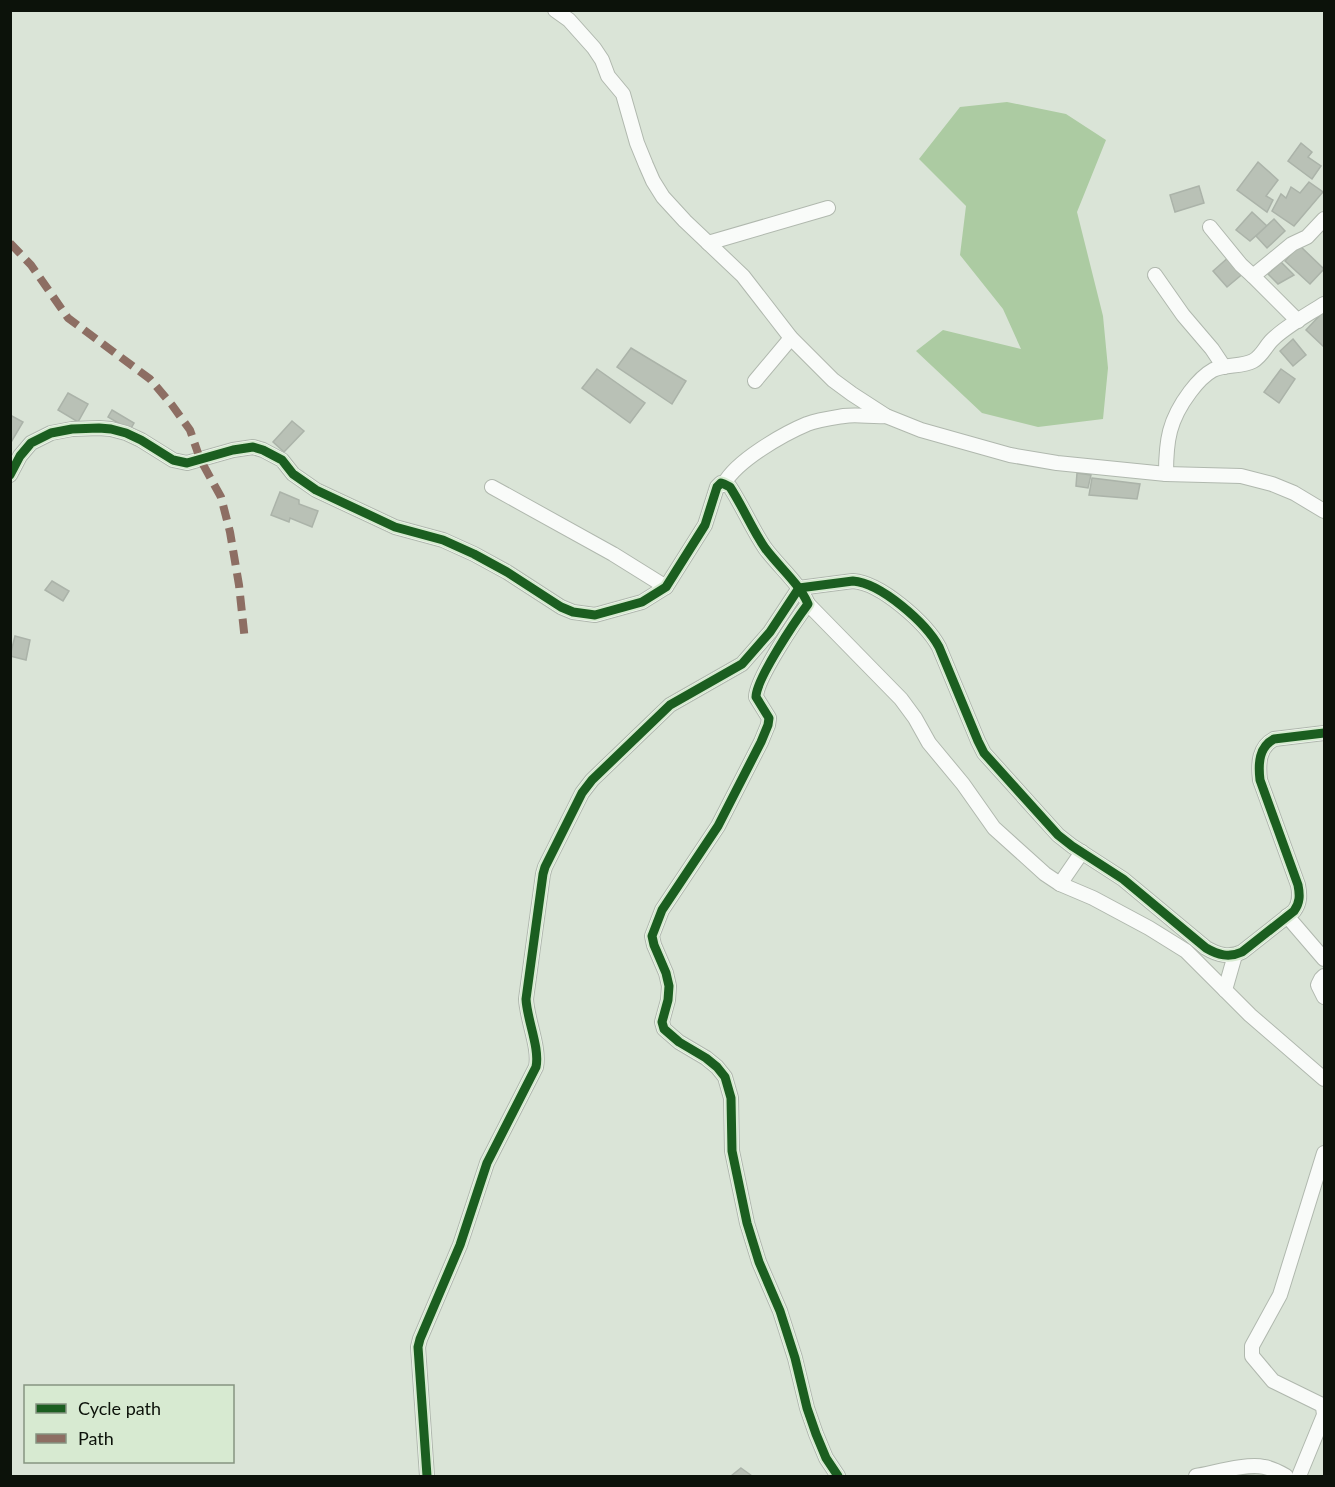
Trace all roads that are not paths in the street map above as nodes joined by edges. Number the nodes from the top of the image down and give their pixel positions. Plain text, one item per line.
1 (555, 10) edge
2 (828, 208) dead end
3 (1324, 219) edge
4 (1210, 227) dead end
5 (708, 243) junction
6 (1155, 275) dead end
7 (1253, 276) junction
8 (1324, 304) edge
9 (1298, 321) junction
10 (791, 338) junction
11 (1224, 367) junction
12 (755, 381) dead end
13 (886, 416) junction
14 (1166, 474) junction
15 (10, 475) edge
16 (724, 484) junction
17 (492, 487) dead end
18 (1324, 511) edge
19 (666, 587) junction
20 (799, 588) junction
21 (808, 604) junction
22 (1324, 733) edge
23 (1082, 852) junction
24 (1060, 884) junction
25 (1287, 916) junction
26 (1235, 956) junction
27 (1324, 959) edge
28 (1324, 976) edge
29 (1225, 990) junction
30 (1324, 997) edge
31 (1324, 1079) edge
32 (1324, 1152) edge
33 (427, 1476) edge
34 (838, 1476) edge
35 (1196, 1476) edge
36 (1286, 1476) edge
37 (1299, 1476) edge

1 - 5 street
2 - 5 street
3 - 7 street
4 - 7 street
5 - 10 street
6 - 11 street
7 - 9 street
8 - 9 street
9 - 11 street
10 - 12 street
10 - 13 street
11 - 14 street
13 - 14 street
13 - 16 street
14 - 18 street
15 - 19 street
16 - 19 street
16 - 20 street
17 - 19 street
20 - 21 street
20 - 23 street
20 - 33 street
21 - 24 street
21 - 34 street
22 - 25 street
23 - 24 street
23 - 26 street
24 - 29 street
25 - 26 street
25 - 27 street
26 - 29 street
28 - 30 street
29 - 31 street
32 - 37 street
35 - 36 street

